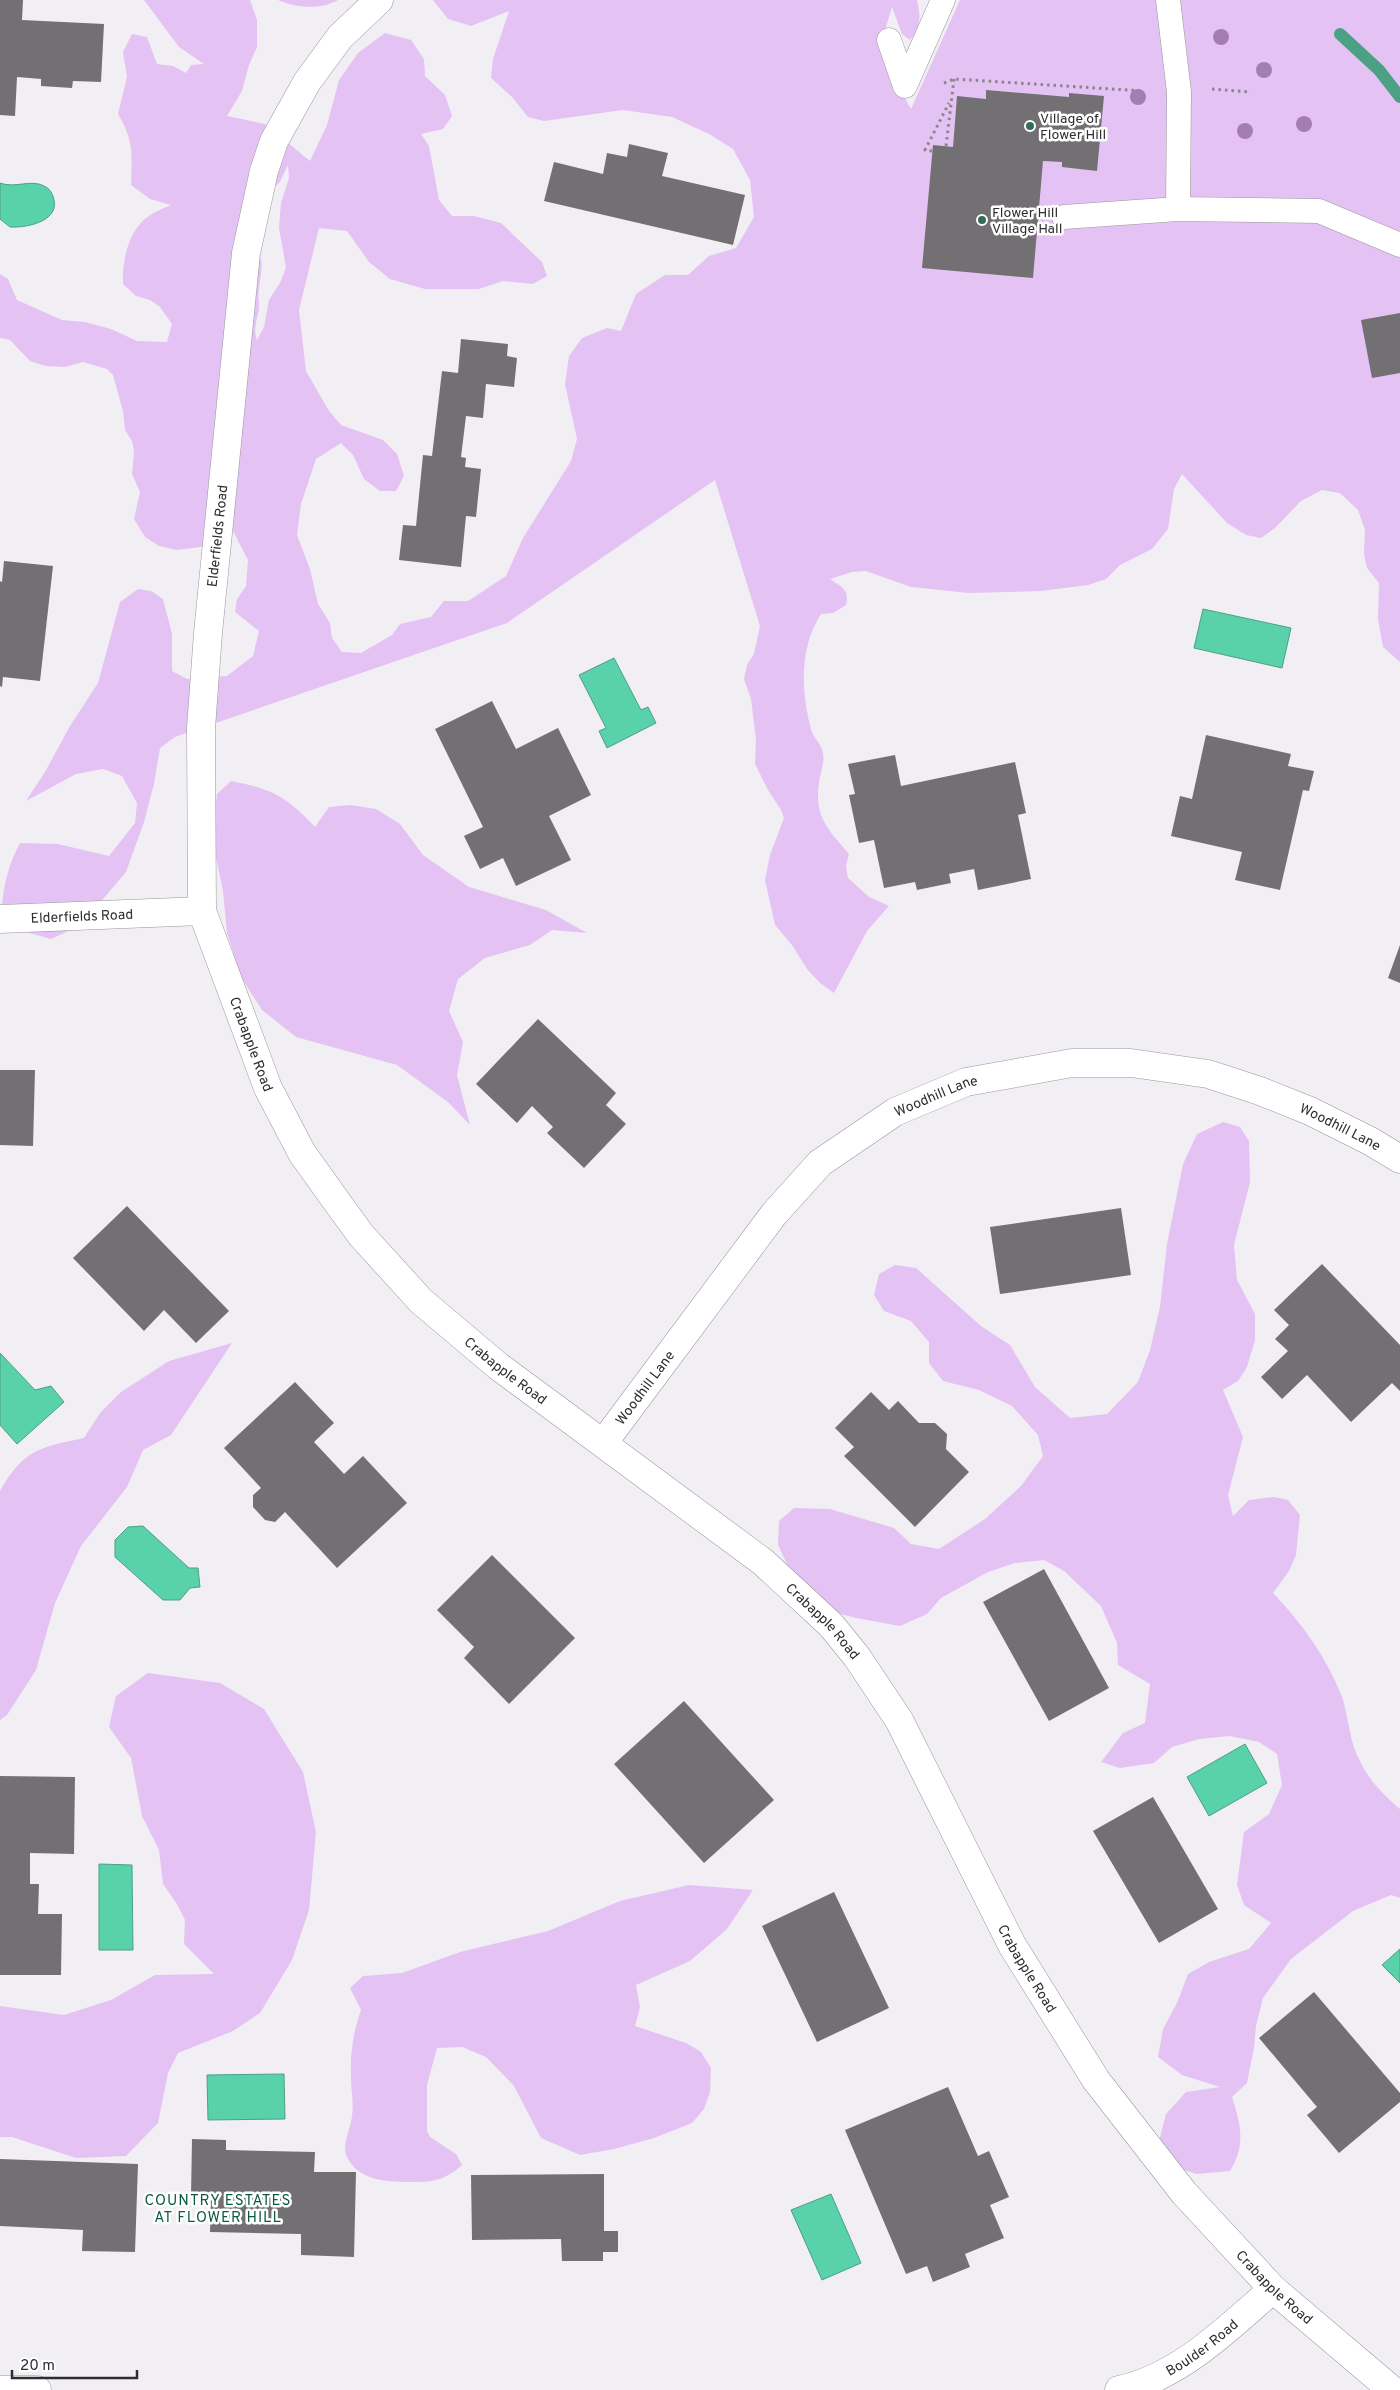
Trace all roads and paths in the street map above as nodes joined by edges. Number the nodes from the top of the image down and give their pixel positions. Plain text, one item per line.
1 (379, 0) edge
2 (943, 0) edge
3 (1168, 0) edge
4 (889, 40) dead end
5 (954, 79) dead end
6 (980, 81) dead end
7 (1140, 90) dead end
8 (951, 98) junction
9 (946, 146) dead end
10 (932, 151) dead end
11 (1178, 209) junction
12 (1064, 217) dead end
13 (1400, 245) edge
14 (202, 911) junction
15 (0, 918) edge
16 (1400, 1159) edge
17 (604, 1442) junction
18 (1273, 2289) junction
19 (0, 2390) edge
20 (38, 2390) edge
21 (1119, 2390) edge
22 (1392, 2390) edge

1 - 14 street, Elderfields Road
2 - 4 lane
3 - 11 lane
5 - 8 path
6 - 7 path
8 - 9 path
8 - 10 path
11 - 12 lane
11 - 13 lane
14 - 15 street, Elderfields Road
14 - 17 street, Crabapple Road
16 - 17 street, Woodhill Lane
17 - 18 street, Crabapple Road
18 - 21 street, Boulder Road
18 - 22 street, Crabapple Road
19 - 20 street

